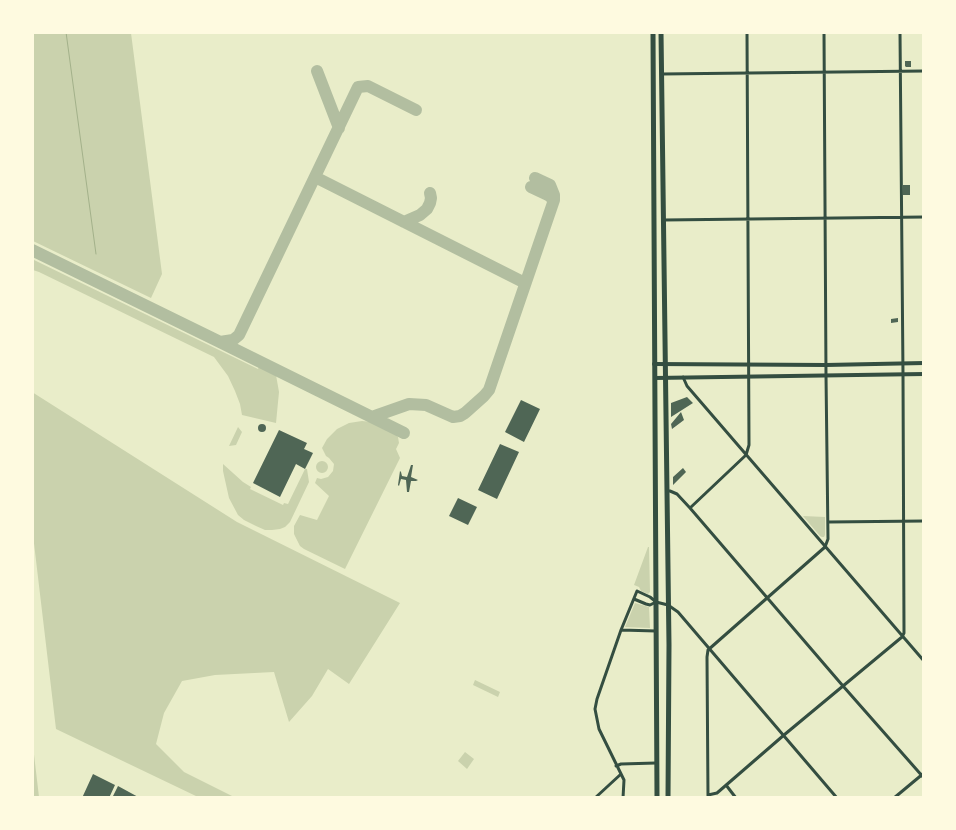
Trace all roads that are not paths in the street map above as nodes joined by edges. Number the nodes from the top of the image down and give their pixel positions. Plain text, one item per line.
1 (653, 32) edge
2 (661, 32) edge
3 (747, 32) edge
4 (824, 32) edge
5 (900, 32) edge
6 (900, 71) junction
7 (924, 71) edge
8 (824, 72) junction
9 (747, 73) junction
10 (662, 74) junction
11 (901, 217) junction
12 (924, 217) edge
13 (748, 218) junction
14 (826, 218) junction
15 (664, 220) junction
16 (924, 363) edge
17 (654, 364) junction
18 (749, 364) junction
19 (903, 364) junction
20 (665, 365) junction
21 (826, 365) junction
22 (903, 374) junction
23 (924, 374) edge
24 (826, 375) junction
25 (749, 376) junction
26 (666, 377) junction
27 (683, 377) junction
28 (654, 378) junction
29 (746, 455) junction
30 (667, 490) junction
31 (690, 508) junction
32 (904, 520) junction
33 (924, 521) edge
34 (829, 522) junction
35 (825, 547) junction
36 (767, 598) junction
37 (634, 599) junction
38 (656, 602) junction
39 (668, 605) junction
40 (621, 630) junction
41 (656, 631) junction
42 (902, 637) junction
43 (709, 648) junction
44 (924, 661) edge
45 (843, 686) junction
46 (784, 735) junction
47 (657, 763) junction
48 (616, 766) junction
49 (622, 774) junction
50 (923, 775) edge
51 (726, 785) junction
52 (708, 796) edge
53 (595, 798) edge
54 (623, 798) edge
55 (657, 798) edge
56 (668, 798) edge
57 (736, 798) edge
58 (837, 798) edge
59 (894, 798) edge

1 - 17 highway
2 - 10 highway
3 - 9 street
4 - 8 street
5 - 6 street
6 - 7 street
6 - 8 street
6 - 11 street
8 - 9 street
8 - 14 street
9 - 10 street
9 - 13 street
10 - 15 highway
11 - 12 street
11 - 14 street
11 - 19 street
13 - 14 street
13 - 15 street
13 - 18 street
14 - 21 street
15 - 20 highway
16 - 19 main road
17 - 20 main road
17 - 28 highway
18 - 20 main road
18 - 21 main road
18 - 25 street
19 - 21 main road
19 - 22 street
20 - 26 highway
21 - 24 street
22 - 23 main road
22 - 24 main road
22 - 32 street
24 - 25 main road
24 - 34 street
25 - 27 main road
25 - 29 street
26 - 27 main road
26 - 28 main road
26 - 30 highway
27 - 29 street
28 - 38 highway
29 - 31 street
29 - 35 street
30 - 31 street
30 - 39 highway
31 - 36 street
32 - 33 street
32 - 34 street
32 - 42 street
34 - 35 street
35 - 36 street
35 - 42 street
36 - 43 street
36 - 45 street
37 - 38 street
37 - 38 street
37 - 40 street
38 - 39 street
38 - 41 highway
39 - 43 street
39 - 56 highway
40 - 41 street
40 - 48 street
41 - 47 highway
42 - 44 street
42 - 45 street
43 - 46 street
43 - 52 street
45 - 46 street
45 - 50 street
46 - 51 street
46 - 58 street
47 - 48 street
47 - 55 highway
48 - 49 street
49 - 53 street
49 - 54 street
50 - 59 street
51 - 52 street
51 - 57 street

